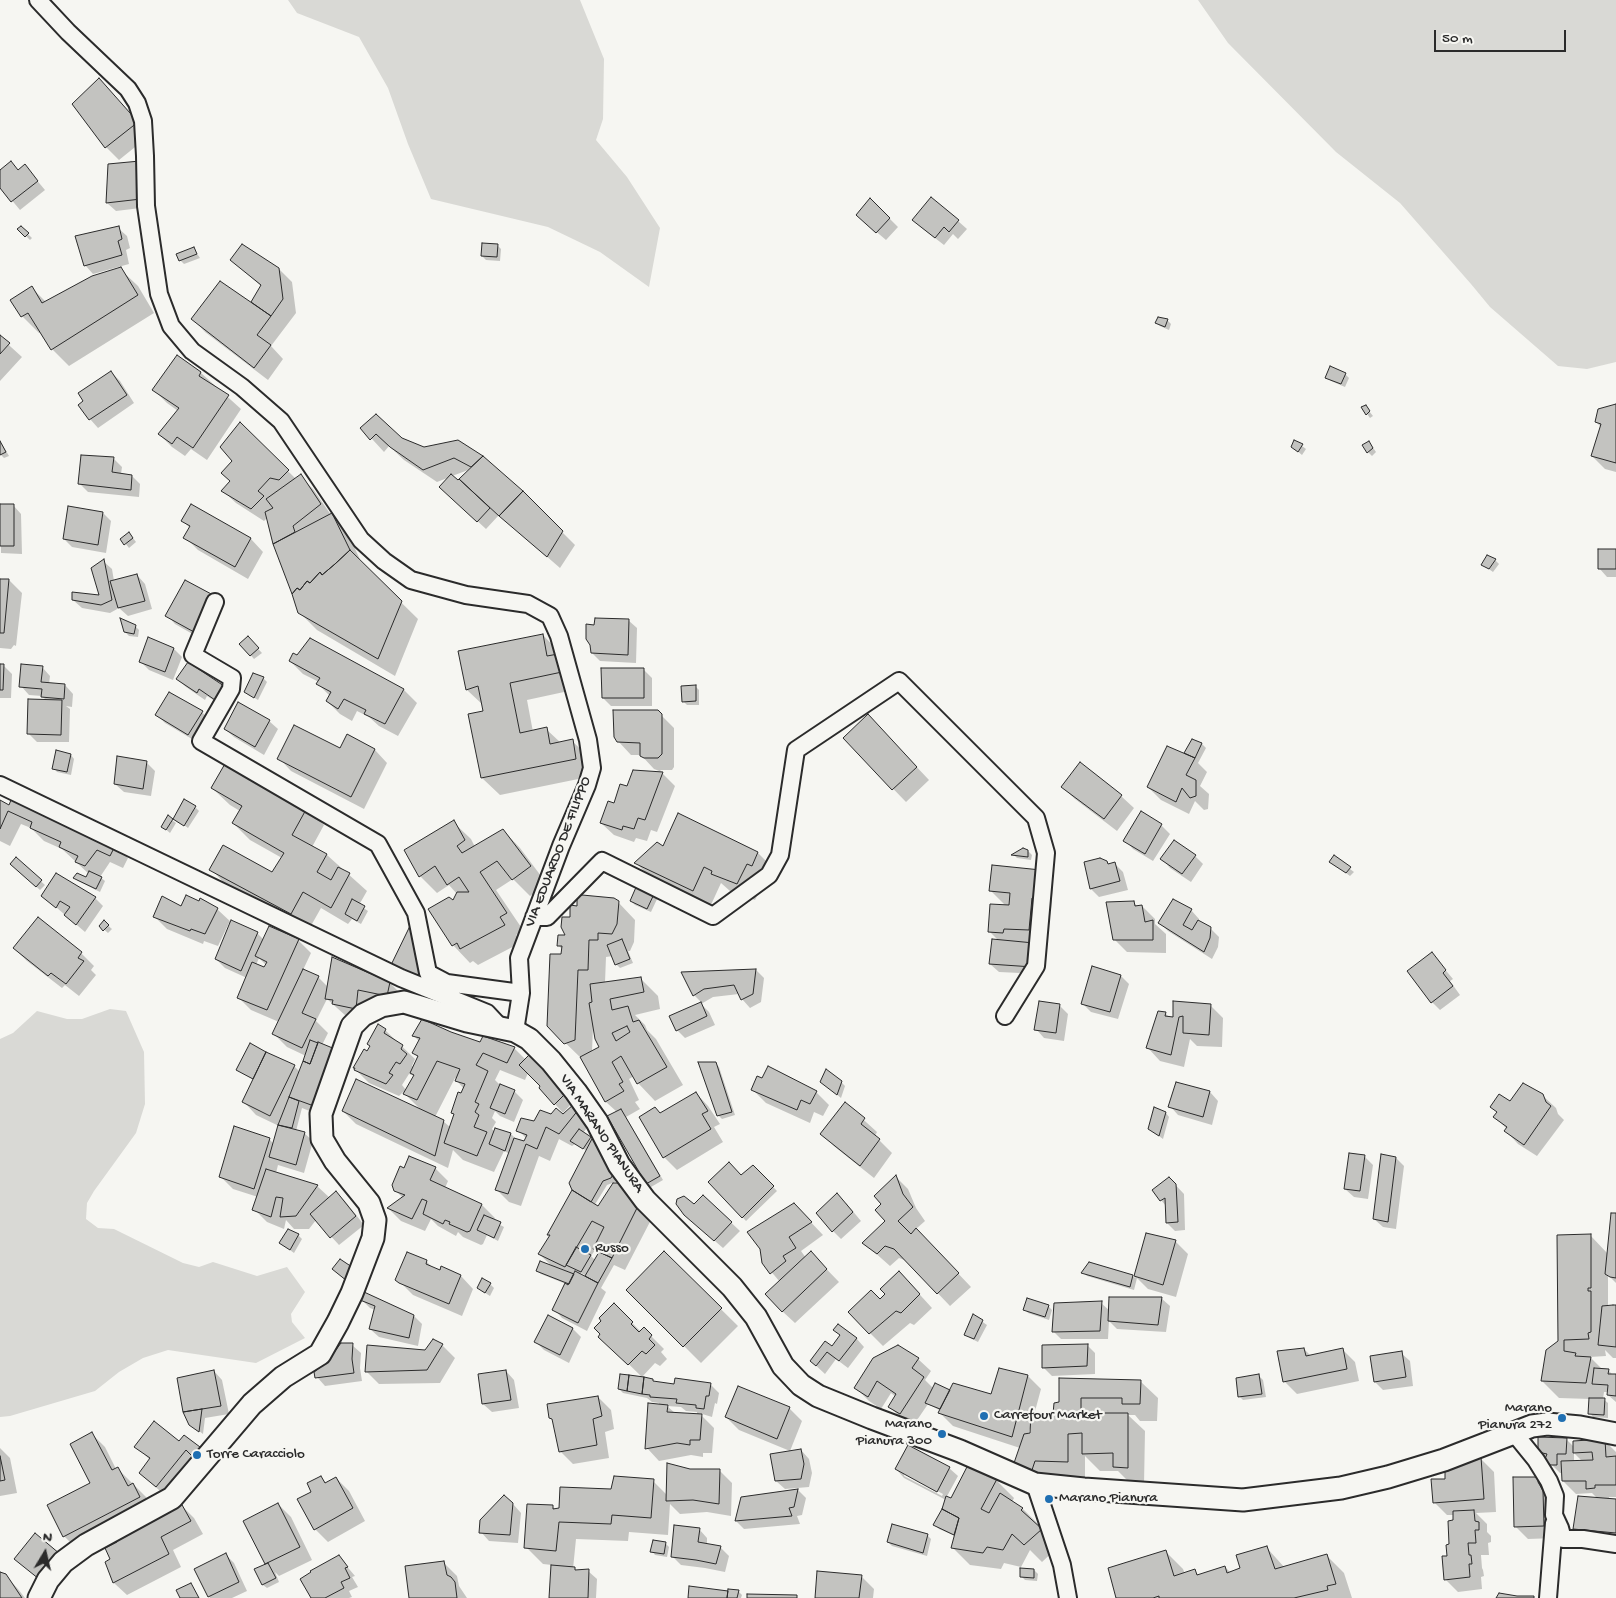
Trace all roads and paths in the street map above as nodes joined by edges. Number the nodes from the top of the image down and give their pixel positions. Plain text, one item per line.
1 (38, 0) edge
2 (215, 602) dead end
3 (0, 784) edge
4 (534, 917) junction
5 (521, 994) junction
6 (1005, 1016) dead end
7 (508, 1029) junction
8 (1514, 1434) junction
9 (1616, 1434) edge
10 (1034, 1484) junction
11 (1554, 1515) junction
12 (1616, 1544) edge
13 (39, 1598) edge
14 (1068, 1598) edge
15 (1548, 1598) edge

1 - 4 street, VIA EDUARDO DE FILIPPO
2 - 5 street
3 - 7 street
4 - 5 street, VIA EDUARDO DE FILIPPO
4 - 6 street
5 - 7 street, VIA EDUARDO DE FILIPPO
7 - 10 street, VIA MARANO PIANURA
7 - 13 street, VIA MARANO PIANURA
8 - 9 street, VIA MARANO PIANURA
8 - 10 street, VIA MARANO PIANURA
8 - 11 street
10 - 14 street
11 - 12 street
11 - 15 street

